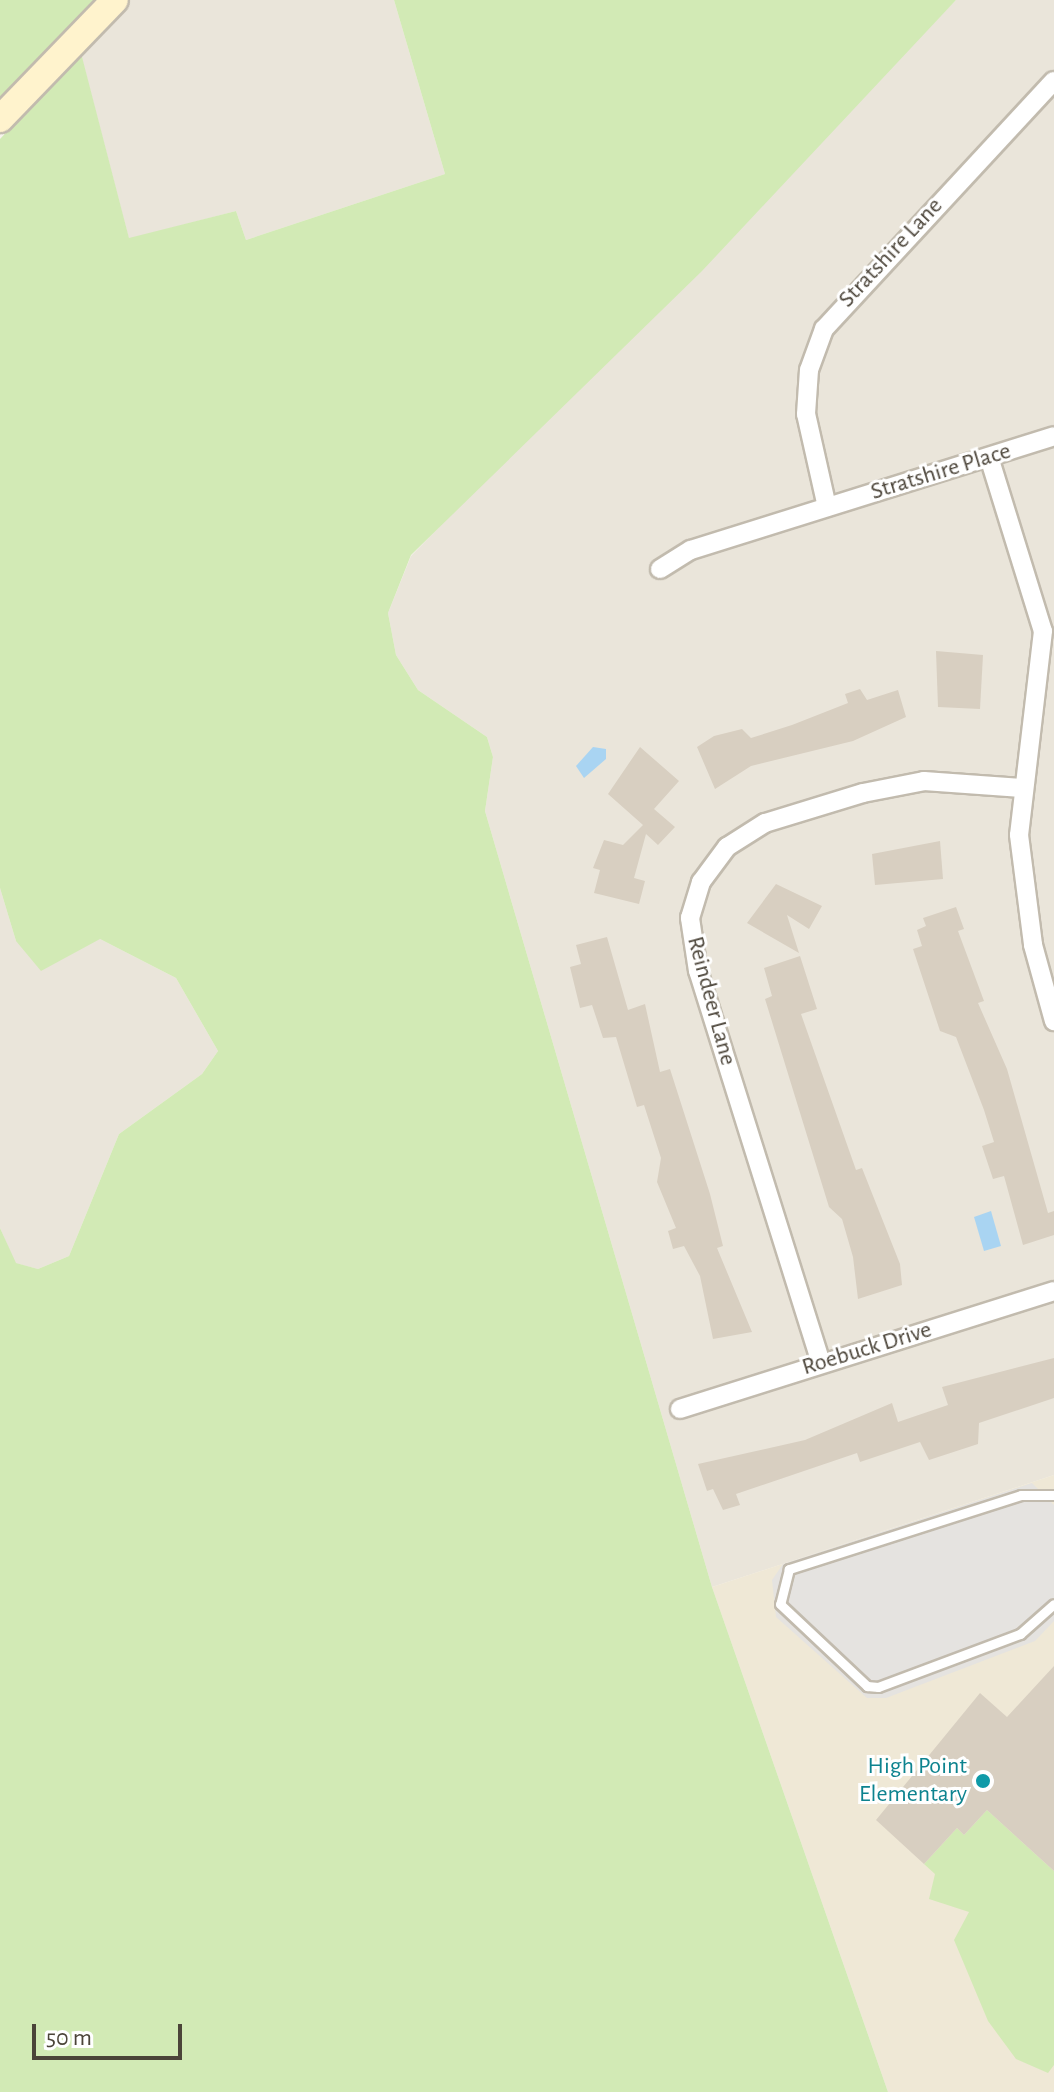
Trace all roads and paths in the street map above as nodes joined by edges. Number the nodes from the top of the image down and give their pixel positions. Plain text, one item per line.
1 (115, 0) edge
2 (1054, 81) edge
3 (0, 119) edge
4 (1054, 436) edge
5 (989, 457) junction
6 (827, 507) junction
7 (660, 569) dead end
8 (1048, 678) edge
9 (1022, 788) junction
10 (1054, 1021) edge
11 (1054, 1291) edge
12 (821, 1363) junction
13 (680, 1409) dead end
14 (1054, 1495) edge
15 (1054, 1604) edge

1 - 3 main road
2 - 6 street, Stratshire Lane
4 - 5 street, Stratshire Place
5 - 6 street, Stratshire Place
5 - 8 street
6 - 7 street, Stratshire Place
8 - 9 street
9 - 10 street
9 - 12 street, Reindeer Lane
11 - 12 street, Roebuck Drive
12 - 13 street, Roebuck Drive
14 - 15 lane

